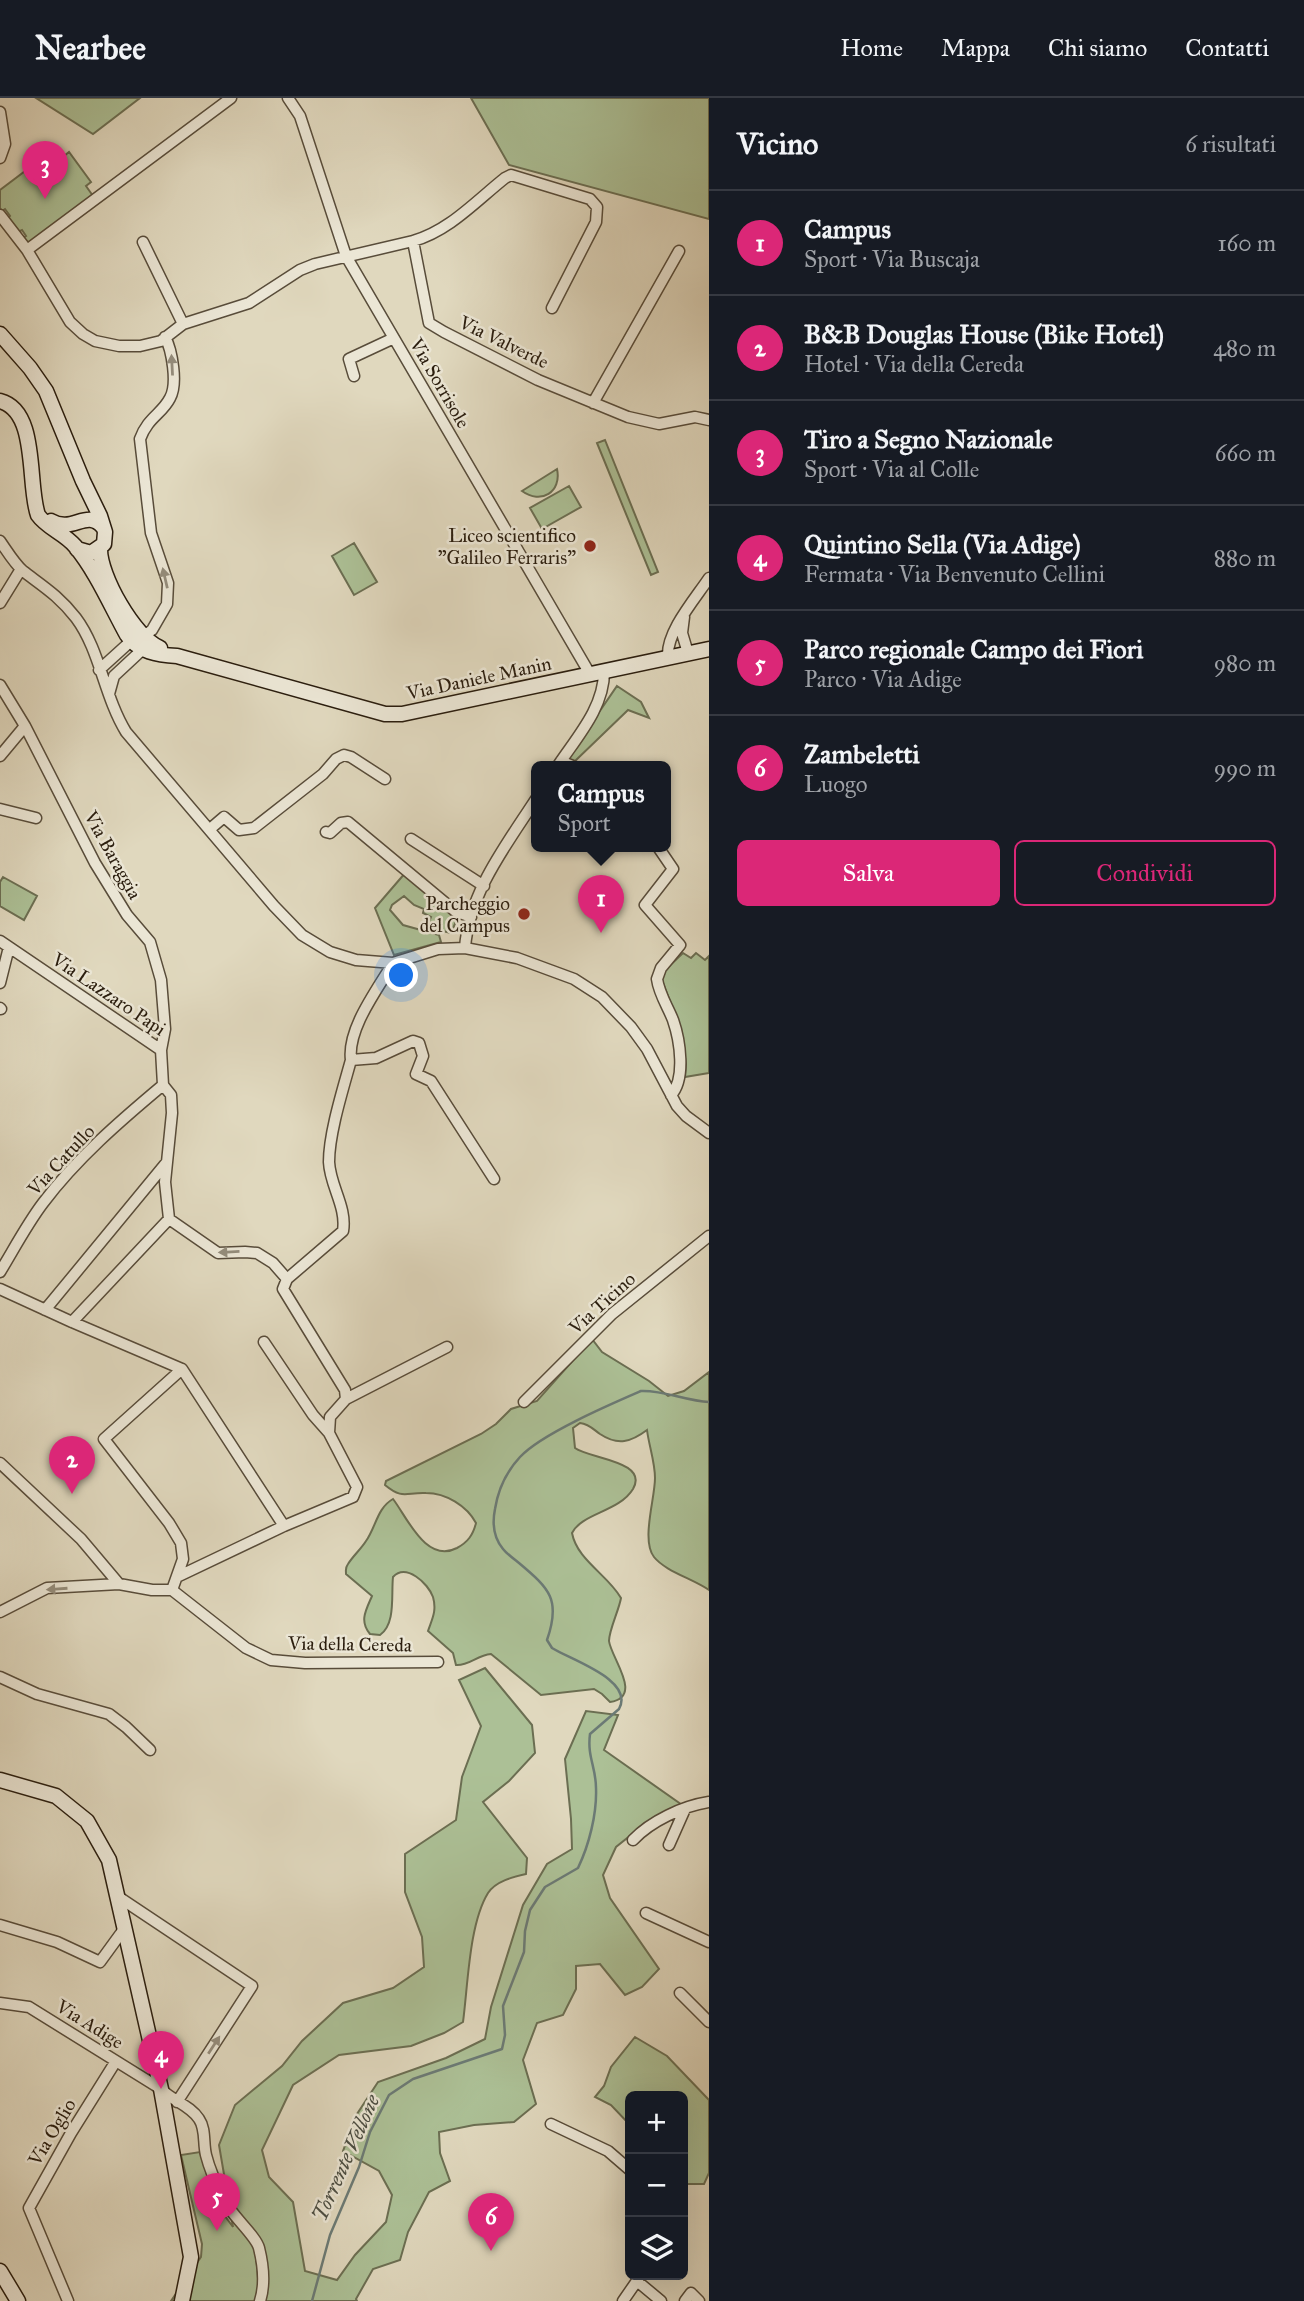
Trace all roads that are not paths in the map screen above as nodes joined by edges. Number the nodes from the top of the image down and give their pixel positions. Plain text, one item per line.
1 (231, 98) edge
2 (288, 98) edge
3 (0, 112) edge
4 (0, 158) edge
5 (0, 215) edge
6 (413, 241) junction
7 (142, 242) dead end
8 (27, 250) junction
9 (679, 251) dead end
10 (346, 256) junction
11 (552, 308) dead end
12 (183, 324) junction
13 (0, 334) edge
14 (165, 337) junction
15 (394, 338) junction
16 (354, 376) dead end
17 (0, 401) edge
18 (593, 403) junction
19 (709, 420) edge
20 (83, 481) junction
21 (37, 503) junction
22 (77, 523) junction
23 (103, 527) junction
24 (0, 541) edge
25 (76, 547) junction
26 (100, 548) junction
27 (21, 569) junction
28 (709, 578) edge
29 (0, 603) edge
30 (684, 617) junction
31 (139, 643) junction
32 (709, 649) edge
33 (688, 653) junction
34 (668, 657) junction
35 (99, 670) junction
36 (597, 673) junction
37 (0, 685) edge
38 (3, 695) edge
39 (109, 699) junction
40 (25, 726) junction
41 (0, 756) edge
42 (561, 761) edge
43 (386, 779) dead end
44 (531, 806) edge
45 (0, 809) edge
46 (36, 818) dead end
47 (210, 829) junction
48 (326, 832) dead end
49 (411, 839) dead end
50 (661, 852) edge
51 (484, 886) junction
52 (471, 917) junction
53 (5, 944) edge
54 (465, 948) junction
55 (393, 963) junction
56 (0, 983) edge
57 (161, 1050) junction
58 (351, 1060) junction
59 (163, 1085) junction
60 (671, 1095) junction
61 (709, 1133) edge
62 (167, 1162) junction
63 (495, 1180) dead end
64 (169, 1219) junction
65 (709, 1236) edge
66 (0, 1272) edge
67 (287, 1279) junction
68 (0, 1289) edge
69 (44, 1310) junction
70 (72, 1322) junction
71 (264, 1342) dead end
72 (447, 1347) dead end
73 (182, 1369) junction
74 (346, 1399) junction
75 (524, 1402) dead end
76 (329, 1433) junction
77 (0, 1463) edge
78 (284, 1526) junction
79 (179, 1576) junction
80 (119, 1584) junction
81 (172, 1590) junction
82 (0, 1612) edge
83 (438, 1662) dead end
84 (0, 1677) edge
85 (150, 1750) dead end
86 (0, 1780) edge
87 (709, 1802) edge
88 (685, 1809) junction
89 (633, 1840) dead end
90 (668, 1845) dead end
91 (117, 1896) junction
92 (646, 1913) dead end
93 (0, 1924) edge
94 (124, 1929) junction
95 (709, 1942) edge
96 (680, 1993) dead end
97 (0, 2003) edge
98 (709, 2022) edge
99 (116, 2061) junction
100 (161, 2090) junction
101 (177, 2102) junction
102 (551, 2124) dead end
103 (625, 2166) edge
104 (0, 2271) edge
105 (638, 2280) edge
106 (641, 2280) edge
107 (18, 2301) edge
108 (68, 2301) edge
109 (182, 2301) edge
110 (260, 2301) edge
111 (623, 2301) edge
112 (661, 2301) edge
113 (685, 2301) edge
114 (699, 2301) edge

1 - 8 street
2 - 10 street, Via Sorrisole
3 - 4 street
5 - 8 street
6 - 10 street
6 - 11 street
6 - 18 street, Via Valverde
7 - 12 street
8 - 14 street
9 - 18 street
10 - 12 street
10 - 15 street, Via Sorrisole
12 - 14 street
13 - 20 main road
31 -> 14 street
15 - 16 street
15 - 36 street, Via Sorrisole
17 - 21 main road
18 - 19 street, Via Valverde
20 - 22 main road
20 - 23 main road
21 - 22 main road
21 - 25 main road
22 - 23 main road
22 - 25 main road
23 - 26 main road
24 - 27 street
25 - 26 main road
25 - 31 main road
26 - 31 main road
27 - 29 street
27 - 35 street
28 - 30 street
30 - 33 street
30 - 34 street
31 - 35 street
31 - 36 main road, Via Daniele Manin
31 - 39 street
32 - 33 main road, Via Daniele Manin
33 - 34 main road, Via Daniele Manin
34 - 36 main road, Via Daniele Manin
35 - 39 street
36 - 42 street
37 - 38 street, Via Baraggia
38 - 40 street, Via Baraggia
39 - 47 street
40 - 41 street
40 - 57 street, Via Baraggia
43 - 47 street
44 - 51 street
45 - 46 street
47 - 55 street
48 - 52 street
49 - 51 street
50 - 60 street
51 - 52 street
52 - 54 street
53 - 56 street
53 - 57 street, Via Lazzaro Papi
54 - 55 street
54 - 60 street
55 - 58 street
57 - 59 street, Via Lazzaro Papi
58 - 63 street
58 - 67 street
59 - 62 street, Via Lazzaro Papi
59 - 66 street, Via Catullo
60 - 61 street
62 - 64 street, Via Lazzaro Papi
62 - 69 street
67 -> 64 street
64 - 70 street
65 - 75 street, Via Ticino
67 - 74 street
68 - 69 street
69 - 70 street
70 - 73 street
71 - 76 street
72 - 74 street
73 - 78 street
73 - 79 street
74 - 76 street
76 - 78 street
77 - 80 street
78 - 79 street
79 - 81 street
80 - 81 street
80 -> 82 street
81 - 83 street, Via della Cereda
84 - 85 street
86 - 91 main road
87 - 88 street
88 - 89 street
88 - 90 street
91 - 94 main road
101 -> 91 street
92 - 95 street
93 - 94 street
94 - 100 main road
96 - 98 street
97 - 99 street, Via Adige
99 - 100 street, Via Adige
99 - 108 street, Via Oglio
100 - 101 street, Via Adige
100 - 109 main road
101 - 110 street, Via Adige
102 - 103 street
104 - 107 main road
105 - 111 street
106 - 112 street
113 - 114 street

